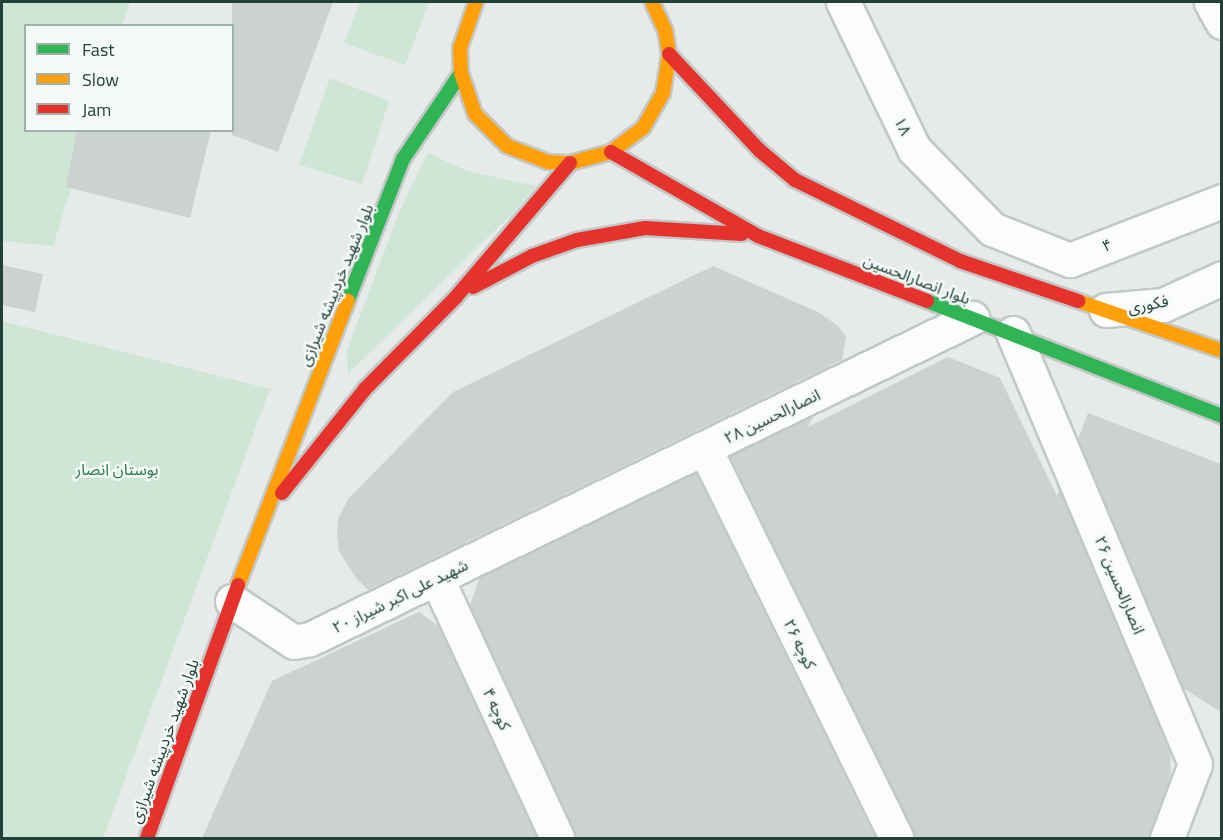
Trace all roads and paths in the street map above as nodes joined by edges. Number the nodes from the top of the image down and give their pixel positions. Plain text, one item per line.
1 (476, 2) edge
2 (651, 2) edge
3 (843, 2) edge
4 (1211, 2) edge
5 (1221, 22) edge
6 (669, 54) junction
7 (461, 73) junction
8 (611, 152) junction
9 (570, 163) junction
10 (1221, 201) edge
11 (992, 229) joint
12 (758, 236) junction
13 (1221, 278) edge
14 (456, 297) junction
15 (1106, 310) junction
16 (972, 318) junction
17 (1013, 333) junction
18 (1221, 351) edge
19 (1221, 416) edge
20 (705, 450) junction
21 (571, 512) joint
22 (261, 520) junction
23 (436, 579) junction
24 (232, 601) junction
25 (147, 838) edge
26 (557, 838) edge
27 (896, 838) edge
28 (1167, 838) edge

1 - 7 street
2 - 6 street
3 - 11 street, ۱۸
4 - 5 street
6 - 8 street
6 - 15 street, بلوار انصارالحسین
7 - 9 street
7 - 22 street, بلوار شهید خردپیشه شیرازی
8 - 9 street
8 - 12 street, بلوار انصارالحسین
9 - 14 street, بلوار شهید خردپیشه شیرازی
10 - 11 street, ۴
12 - 14 street
12 - 16 street, بلوار انصارالحسین
13 - 15 street, فکوری
14 - 22 street, بلوار شهید خردپیشه شیرازی
15 - 18 street, بلوار انصارالحسین
16 - 17 street, بلوار انصارالحسین
16 - 20 street, انصارالحسین ۲۸
17 - 19 street, بلوار انصارالحسین
17 - 28 street, انصارالحسین ۲۶
20 - 21 street, انصارالحسین ۲۸
20 - 27 street, کوچه ۲۶
21 - 23 street, شهید علی اکبر شیراز ۲۰
22 - 24 street, بلوار شهید خردپیشه شیرازی
23 - 24 street, شهید علی اکبر شیراز ۲۰
23 - 26 street, کوچه ۴
24 - 25 street, بلوار شهید خردپیشه شیرازی

